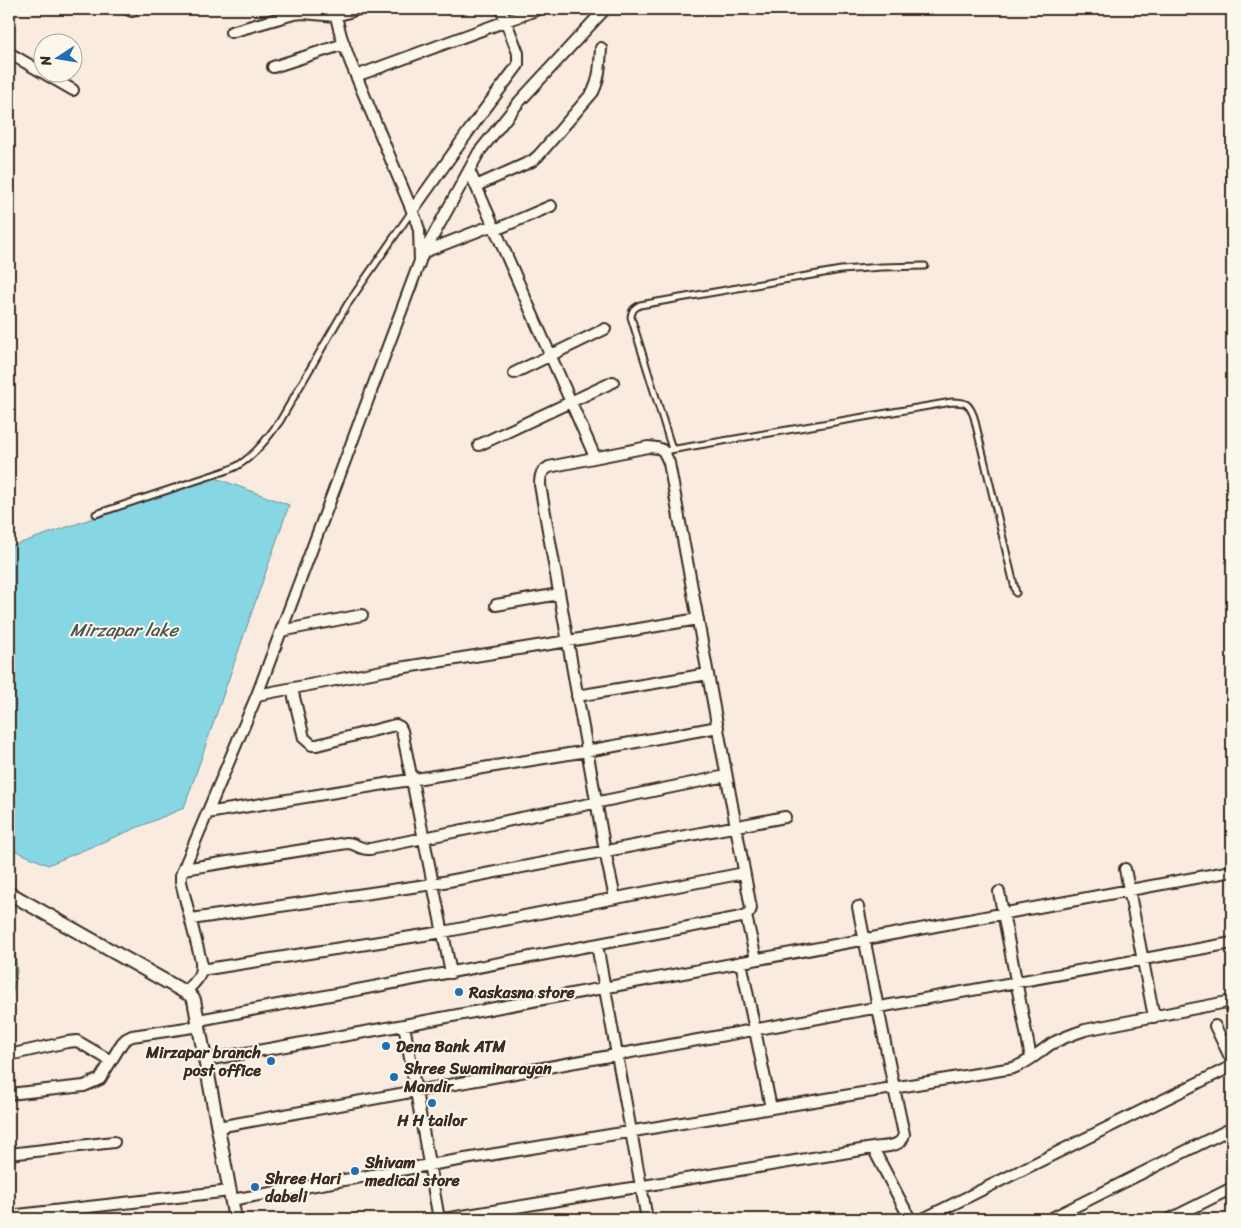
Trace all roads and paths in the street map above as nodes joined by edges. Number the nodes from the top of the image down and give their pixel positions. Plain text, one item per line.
1 (358, 9) edge
2 (501, 9) edge
3 (539, 9) edge
4 (605, 9) edge
5 (335, 13) edge
6 (505, 21) junction
7 (231, 32) dead end
8 (344, 44) junction
9 (601, 48) dead end
10 (9, 54) edge
11 (273, 66) dead end
12 (356, 76) junction
13 (73, 90) dead end
14 (469, 170) junction
15 (476, 186) junction
16 (551, 206) dead end
17 (412, 211) junction
18 (494, 228) junction
19 (422, 256) junction
20 (925, 266) dead end
21 (605, 329) dead end
22 (550, 356) junction
23 (514, 373) dead end
24 (613, 382) dead end
25 (571, 402) junction
26 (479, 445) dead end
27 (668, 450) junction
28 (595, 457) junction
29 (96, 514) dead end
30 (1016, 593) dead end
31 (560, 594) junction
32 (496, 605) dead end
33 (362, 615) dead end
34 (698, 618) junction
35 (281, 631) junction
36 (568, 641) junction
37 (708, 674) junction
38 (292, 689) junction
39 (257, 696) junction
40 (578, 696) junction
41 (718, 727) junction
42 (587, 751) junction
43 (726, 776) junction
44 (412, 780) junction
45 (596, 802) junction
46 (208, 813) junction
47 (785, 817) dead end
48 (736, 826) junction
49 (424, 838) junction
50 (605, 851) junction
51 (184, 869) junction
52 (1125, 869) dead end
53 (1232, 871) edge
54 (744, 873) junction
55 (434, 884) junction
56 (1130, 890) junction
57 (999, 892) dead end
58 (9, 893) edge
59 (615, 898) junction
60 (858, 907) dead end
61 (1003, 913) junction
62 (746, 916) junction
63 (191, 919) junction
64 (443, 932) junction
65 (864, 939) junction
66 (1232, 943) edge
67 (597, 944) junction
68 (756, 959) junction
69 (1143, 959) junction
70 (741, 962) junction
71 (201, 970) junction
72 (451, 973) junction
73 (1017, 982) junction
74 (605, 987) junction
75 (185, 992) junction
76 (1232, 1001) edge
77 (878, 1007) junction
78 (1154, 1017) junction
79 (200, 1023) junction
80 (404, 1025) junction
81 (1215, 1026) dead end
82 (755, 1030) junction
83 (617, 1054) junction
84 (9, 1055) edge
85 (1032, 1058) junction
86 (206, 1060) junction
87 (111, 1061) junction
88 (1232, 1061) edge
89 (1232, 1066) edge
90 (894, 1088) junction
91 (416, 1091) junction
92 (9, 1094) edge
93 (771, 1108) junction
94 (218, 1127) junction
95 (1232, 1128) edge
96 (631, 1131) junction
97 (114, 1142) dead end
98 (873, 1148) junction
99 (9, 1154) edge
100 (429, 1165) junction
101 (641, 1186) junction
102 (1232, 1188) edge
103 (231, 1195) junction
104 (9, 1216) edge
105 (235, 1219) edge
106 (439, 1219) edge
107 (444, 1219) edge
108 (647, 1219) edge
109 (910, 1219) edge
110 (923, 1219) edge
111 (1050, 1219) edge
112 (1170, 1219) edge

1 - 5 street
2 - 6 street
3 - 6 street
4 - 14 street
5 - 7 street
5 - 8 street
6 - 12 street
6 - 17 street
8 - 11 street
8 - 12 street
9 - 15 street
10 - 13 street
12 - 17 street
14 - 15 street
14 - 19 street
15 - 18 street
16 - 18 street
17 - 19 street
17 - 29 lane
18 - 19 street
18 - 22 street
19 - 35 street
20 - 27 lane
21 - 22 street
22 - 23 street
22 - 25 street
24 - 25 street
25 - 26 street
25 - 28 street
27 - 28 street
27 - 30 lane
27 - 34 street
28 - 31 street
31 - 32 street
31 - 36 street
33 - 35 street
34 - 36 street
34 - 37 street
35 - 39 street
36 - 38 street
36 - 40 street
37 - 40 street
37 - 41 street
38 - 39 street
38 - 44 street
39 - 46 street
40 - 42 street
41 - 42 street
41 - 43 street
42 - 44 street
42 - 45 street
43 - 45 street
43 - 48 street
44 - 46 street
44 - 49 street
45 - 49 street
45 - 50 street
46 - 51 street
47 - 48 street
48 - 50 street
48 - 54 street
49 - 51 street
49 - 55 street
50 - 55 street
50 - 59 street
51 - 63 street
52 - 56 street
53 - 56 street
54 - 59 street
54 - 62 street
55 - 63 street
55 - 64 street
56 - 61 street
56 - 69 street
57 - 61 street
58 - 75 street
59 - 64 street
60 - 65 street
61 - 65 street
61 - 73 street
62 - 67 street
62 - 68 street
63 - 71 street
64 - 71 street
64 - 72 street
65 - 68 street
65 - 77 street
66 - 69 street
67 - 72 street
67 - 74 street
68 - 70 street
69 - 73 street
69 - 78 street
70 - 74 street
70 - 82 street
71 - 75 street
72 - 79 street
73 - 77 street
73 - 85 street
74 - 80 street
74 - 83 street
75 - 79 street
76 - 78 street
77 - 82 street
77 - 90 street
78 - 85 street
79 - 86 street
79 - 87 street
80 - 86 street
80 - 91 street
81 - 88 street
82 - 83 street
82 - 93 street
83 - 91 street
83 - 96 street
84 - 87 street
85 - 90 street
86 - 94 street
87 - 92 street
89 - 110 street
90 - 93 street
90 - 98 street
91 - 94 street
91 - 100 street
93 - 96 street
94 - 103 street
95 - 111 street
96 - 100 street
96 - 101 street
97 - 99 street
98 - 101 street
98 - 109 street
100 - 103 street
100 - 106 street
101 - 107 street
101 - 108 street
102 - 112 street
103 - 104 street
103 - 105 street

